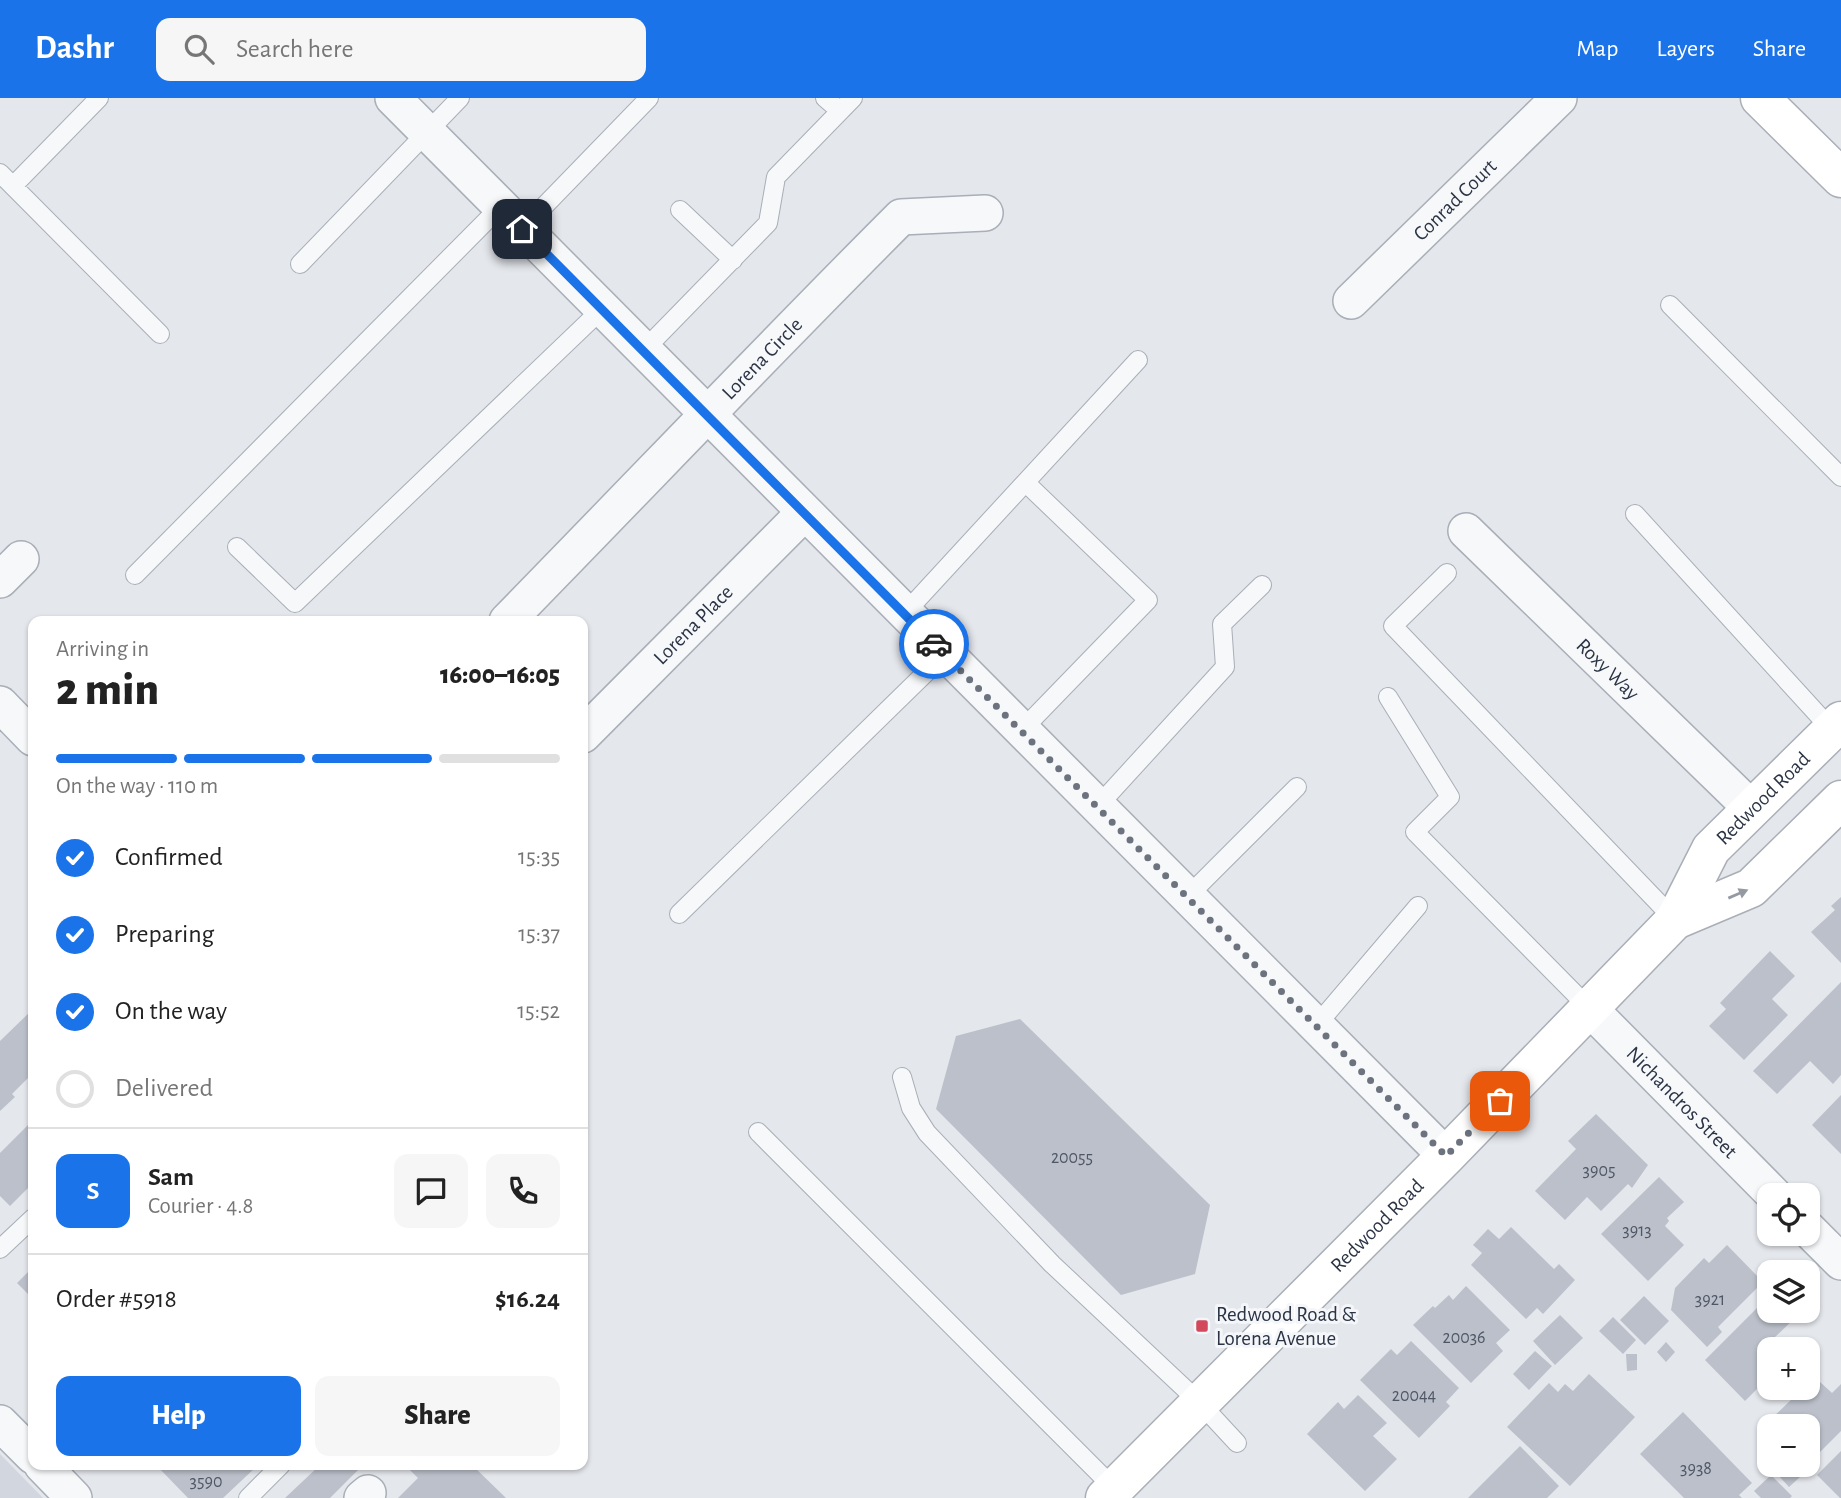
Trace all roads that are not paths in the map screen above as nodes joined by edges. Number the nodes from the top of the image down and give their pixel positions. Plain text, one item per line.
1 (99, 98) edge
2 (393, 98) edge
3 (460, 98) edge
4 (649, 98) edge
5 (825, 98) edge
6 (1559, 98) edge
7 (1760, 98) edge
8 (846, 104) edge
9 (427, 132) junction
10 (0, 173) edge
11 (1841, 178) edge
12 (13, 186) junction
13 (680, 210) dead end
14 (985, 213) dead end
15 (511, 218) junction
16 (733, 260) junction
17 (300, 264) dead end
18 (1351, 301) dead end
19 (1670, 305) dead end
20 (602, 309) junction
21 (160, 334) dead end
22 (644, 350) junction
23 (1138, 360) dead end
24 (705, 414) junction
25 (1841, 477) edge
26 (1026, 483) junction
27 (804, 513) junction
28 (1635, 514) dead end
29 (1466, 531) dead end
30 (237, 547) dead end
31 (1447, 573) dead end
32 (135, 575) dead end
33 (1262, 585) dead end
34 (904, 614) junction
35 (512, 616) edge
36 (944, 654) junction
37 (1388, 697) dead end
38 (0, 704) edge
39 (1836, 726) edge
40 (588, 731) edge
41 (1021, 731) junction
42 (28, 733) edge
43 (1297, 787) dead end
44 (1097, 807) junction
45 (1750, 807) junction
46 (1838, 810) edge
47 (1187, 897) junction
48 (1418, 906) dead end
49 (679, 914) dead end
50 (1675, 920) junction
51 (1590, 1009) junction
52 (1315, 1027) junction
53 (902, 1077) dead end
54 (758, 1132) dead end
55 (1446, 1156) junction
56 (1762, 1183) edge
57 (28, 1224) edge
58 (1820, 1241) edge
59 (0, 1249) edge
60 (1841, 1262) edge
61 (1199, 1402) junction
62 (0, 1423) edge
63 (1237, 1443) dead end
64 (28, 1452) edge
65 (47, 1470) edge
66 (276, 1470) edge
67 (1114, 1494) edge
68 (74, 1498) edge
69 (248, 1498) edge

1 - 12 lane
2 - 9 street
3 - 9 lane
4 - 15 lane
5 - 8 lane
6 - 18 street, Conrad Court
7 - 11 main road
8 - 16 lane
9 - 15 street
9 - 17 lane
10 - 12 lane
12 - 21 lane
13 - 16 lane
14 - 24 street, Lorena Circle
15 - 20 street
15 - 32 lane
16 - 22 lane
19 - 25 lane
20 - 22 street
20 - 30 lane
22 - 24 street
23 - 26 lane
24 - 27 street
24 - 35 street, Lorena Circle
26 - 34 lane
26 - 41 lane
27 - 34 street
27 - 40 street, Lorena Place
28 - 39 lane
29 - 45 street, Roxy Way
31 - 50 lane
33 - 44 lane
34 - 36 street
36 - 41 street
36 - 49 lane
37 - 51 lane
38 - 42 street
39 - 45 main road, Redwood Road
41 - 44 street
43 - 47 lane
44 - 47 street
45 - 50 main road, Redwood Road
50 -> 46 main road, Redwood Road
47 - 52 street
48 - 52 lane
50 - 51 main road, Redwood Road
51 - 55 main road, Redwood Road
51 - 56 street, Nichandros Street
52 - 55 street
53 - 61 lane
54 - 67 lane
55 - 61 main road, Redwood Road
57 - 59 lane
58 - 60 street
61 - 63 lane
61 - 67 main road, Redwood Road
62 - 64 street
65 - 68 street
66 - 69 lane

